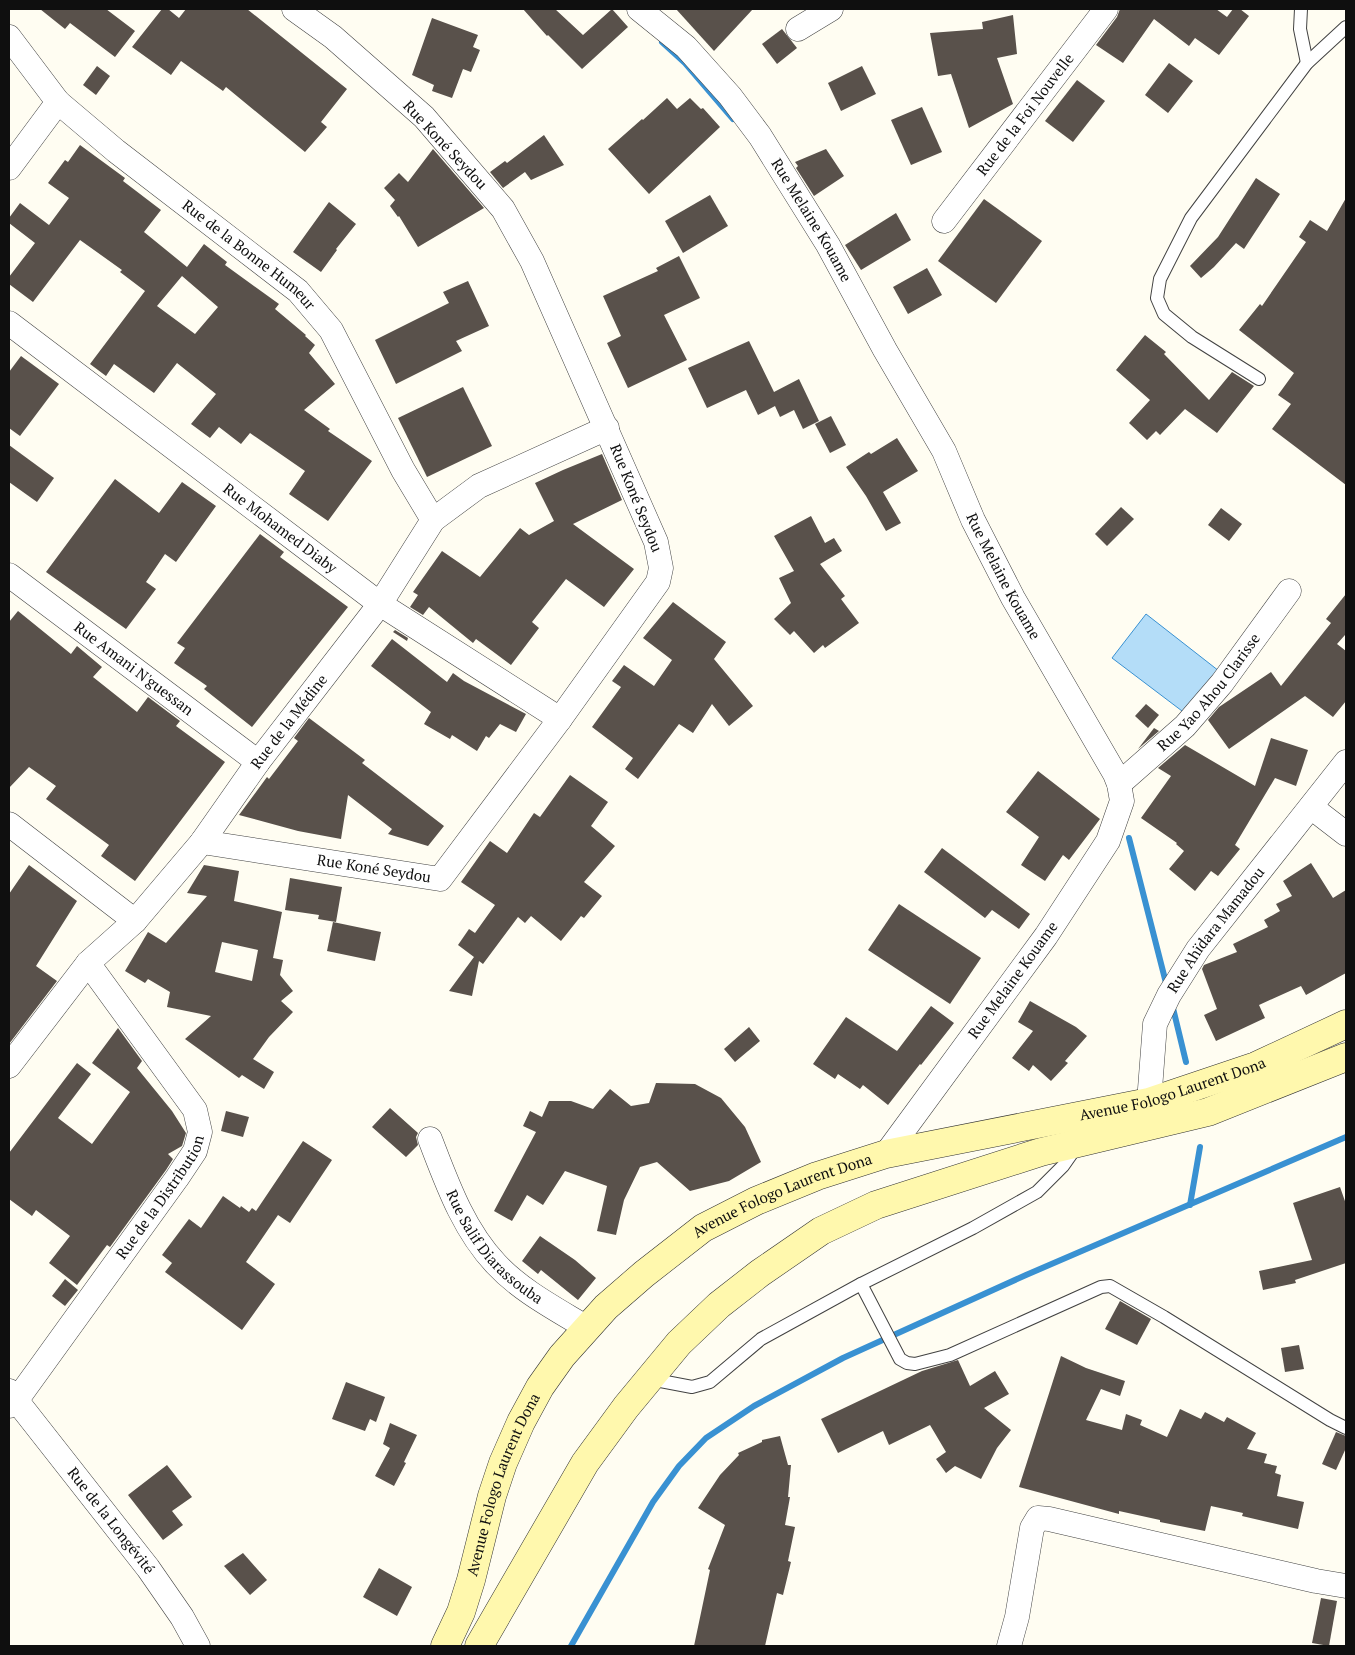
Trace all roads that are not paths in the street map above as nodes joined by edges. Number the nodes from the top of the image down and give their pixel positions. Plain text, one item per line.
1 (294, 9) edge
2 (639, 9) edge
3 (831, 9) edge
4 (1106, 9) edge
5 (1301, 9) edge
6 (1346, 27) edge
7 (798, 29) dead end
8 (9, 37) edge
9 (1307, 63) junction
10 (58, 102) junction
11 (9, 168) edge
12 (944, 221) dead end
13 (9, 323) edge
14 (1259, 379) dead end
15 (607, 428) junction
16 (433, 520) junction
17 (9, 575) edge
18 (1289, 591) dead end
19 (380, 604) junction
20 (560, 719) junction
21 (258, 762) junction
22 (1346, 762) edge
23 (1119, 784) junction
24 (1311, 807) junction
25 (9, 824) edge
26 (1346, 834) edge
27 (202, 842) junction
28 (135, 921) junction
29 (88, 962) junction
30 (1346, 1024) edge
31 (1346, 1057) edge
32 (9, 1064) edge
33 (1151, 1114) junction
34 (430, 1139) dead end
35 (1079, 1143) junction
36 (886, 1154) junction
37 (861, 1284) junction
38 (587, 1328) junction
39 (650, 1379) junction
40 (11, 1399) edge
41 (1346, 1428) edge
42 (1346, 1586) edge
43 (198, 1646) edge
44 (445, 1646) edge
45 (479, 1646) edge
46 (1009, 1646) edge

1 - 15 street, Rue Koné Seydou
2 - 23 street, Rue Melaine Kouame
3 - 7 street
4 - 12 street, Rue de la Foi Nouvelle
5 - 9 lane
6 - 9 lane
8 - 10 street, Rue de la Bonne Humeur
9 - 14 lane
10 - 11 street
10 - 16 street, Rue de la Bonne Humeur
13 - 19 street, Rue Mohamed Diaby
15 - 16 street, Rue de la Médine
15 - 20 street, Rue Koné Seydou
16 - 19 street, Rue de la Médine
17 - 21 street, Rue Amani N'guessan
18 - 23 street, Rue Yao Ahou Clarisse
19 - 20 street, Rue Mohamed Diaby
19 - 21 street, Rue de la Médine
20 - 27 street, Rue Koné Seydou
21 - 27 street, Rue de la Médine
22 - 24 street, Rue Ahïdara Mamadou
23 - 36 street, Rue Melaine Kouame
24 - 26 street
24 - 33 street, Rue Ahïdara Mamadou
25 - 28 street
27 - 28 street, Rue de la Médine
28 - 29 street, Rue de la Médine
29 - 32 street, Rue de la Médine
29 - 40 street, Rue de la Distribution
30 - 33 main road, Avenue Fologo Laurent Dona
31 - 33 main road, Avenue Fologo Laurent Dona
33 - 35 main road, Avenue Fologo Laurent Dona
33 - 36 main road, Avenue Fologo Laurent Dona
34 - 38 street, Rue Salif Diarassouba
35 - 37 lane
35 - 39 main road, Avenue Fologo Laurent Dona
36 - 38 main road, Avenue Fologo Laurent Dona
37 - 39 lane
37 - 41 lane
38 - 44 main road, Avenue Fologo Laurent Dona
39 - 45 main road, Avenue Fologo Laurent Dona
40 - 43 street, Rue de la Longévité
42 - 46 street

